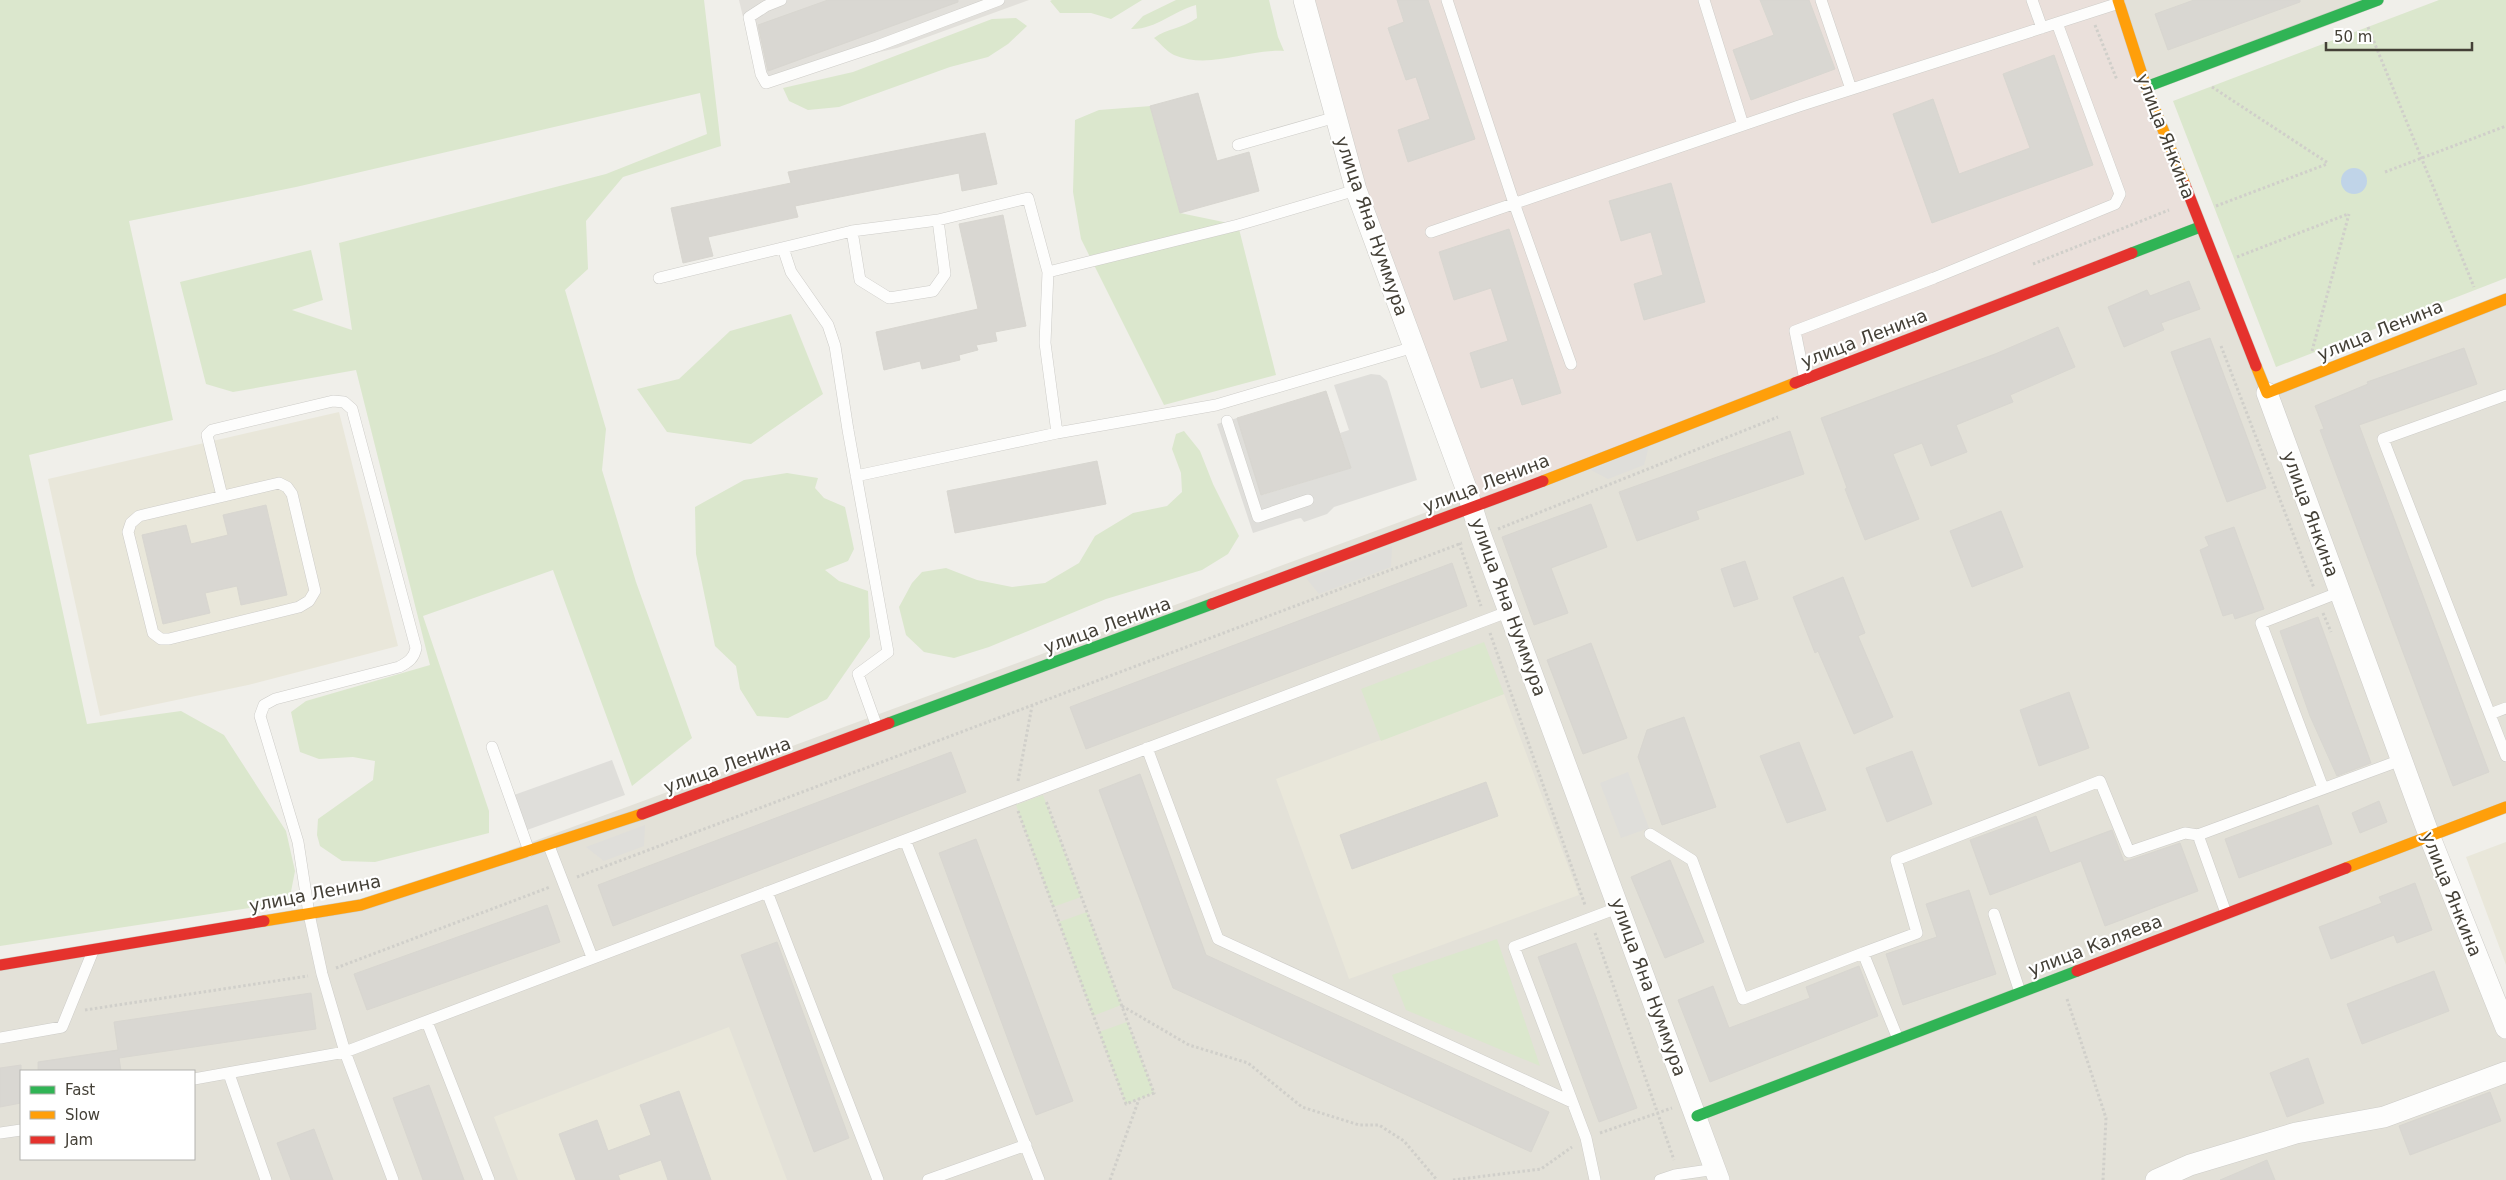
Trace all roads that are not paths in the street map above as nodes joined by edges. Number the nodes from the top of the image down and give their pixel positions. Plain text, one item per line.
1 (781, 0) edge
2 (1000, 0) edge
3 (1304, 0) edge
4 (1447, 0) edge
5 (1704, 0) edge
6 (1821, 0) edge
7 (2032, 0) edge
8 (2335, 0) edge
9 (2378, 0) edge
10 (2121, 1) edge
11 (2341, 14) junction
12 (2057, 23) junction
13 (2042, 28) junction
14 (2146, 87) junction
15 (1851, 89) junction
16 (1336, 117) junction
17 (1743, 125) junction
18 (1238, 145) dead end
19 (1356, 190) junction
20 (1514, 203) junction
21 (938, 220) junction
22 (2200, 227) junction
23 (852, 231) junction
24 (1431, 232) dead end
25 (783, 248) junction
26 (1048, 272) junction
27 (659, 278) dead end
28 (2506, 299) edge
29 (1414, 347) junction
30 (1572, 364) dead end
31 (1805, 380) junction
32 (2267, 393) junction
33 (2506, 395) edge
34 (1227, 421) dead end
35 (1057, 432) junction
36 (856, 476) junction
37 (222, 496) junction
38 (1308, 500) dead end
39 (1472, 508) junction
40 (2340, 592) junction
41 (1510, 611) junction
42 (2506, 708) edge
43 (2490, 714) junction
44 (877, 727) junction
45 (492, 747) dead end
46 (1147, 748) junction
47 (2506, 756) edge
48 (2401, 760) junction
49 (2323, 788) junction
50 (2506, 807) edge
51 (1650, 834) dead end
52 (2198, 835) junction
53 (2428, 835) junction
54 (905, 840) junction
55 (549, 846) junction
56 (529, 852) junction
57 (767, 892) junction
58 (1620, 907) junction
59 (2226, 913) junction
60 (309, 914) junction
61 (1994, 914) dead end
62 (94, 950) junction
63 (1863, 953) junction
64 (592, 958) junction
65 (0, 965) edge
66 (2020, 992) junction
67 (427, 1022) junction
68 (2506, 1028) edge
69 (0, 1038) edge
70 (1898, 1039) junction
71 (345, 1052) junction
72 (2506, 1072) edge
73 (229, 1074) junction
74 (195, 1079) edge
75 (1572, 1102) junction
76 (1694, 1109) junction
77 (20, 1130) edge
78 (0, 1133) edge
79 (1026, 1145) junction
80 (1718, 1174) edge
81 (266, 1180) edge
82 (392, 1180) edge
83 (489, 1180) edge
84 (878, 1180) edge
85 (928, 1180) edge
86 (1039, 1180) edge
87 (1595, 1180) edge
88 (1660, 1180) edge
89 (2156, 1180) edge

1 - 2 lane
3 - 16 street, улица Яна Нуммура
4 - 20 lane
5 - 17 lane
6 - 15 lane
7 - 13 lane
8 - 11 lane
9 - 11 main road
10 - 12 lane
10 - 14 main road, улица Янкина
11 - 14 main road
12 - 13 lane
12 - 31 lane
13 - 15 lane
14 - 22 main road, улица Янкина
15 - 17 lane
16 - 18 lane
16 - 19 street, улица Яна Нуммура
17 - 20 lane
19 - 26 lane
19 - 29 street, улица Яна Нуммура
20 - 24 lane
20 - 30 lane
21 - 23 lane
21 - 23 lane
21 - 26 lane
22 - 31 main road, улица Ленина
22 - 32 main road, улица Янкина
23 - 25 lane
25 - 27 lane
25 - 36 lane
26 - 35 lane
28 - 32 main road, улица Ленина
29 - 35 lane
29 - 39 street, улица Яна Нуммура
31 - 39 main road, улица Ленина
32 - 40 street, улица Янкина
33 - 43 lane
34 - 38 lane
35 - 36 lane
36 - 44 lane
37 - 37 lane
37 - 60 lane
39 - 41 street, улица Яна Нуммура
39 - 44 main road, улица Ленина
40 - 48 street, улица Янкина
40 - 49 lane
41 - 46 lane
41 - 58 street, улица Яна Нуммура
42 - 43 lane
43 - 47 lane
44 - 55 main road, улица Ленина
45 - 56 lane
46 - 54 lane
46 - 75 lane
48 - 49 lane
48 - 53 street, улица Янкина
49 - 52 lane
50 - 53 main road, улица Каляева
51 - 63 lane
52 - 59 lane
52 - 63 lane
53 - 59 main road, улица Каляева
53 - 68 street, улица Янкина
54 - 57 lane
54 - 79 lane
55 - 56 main road, улица Ленина
55 - 64 lane
56 - 60 main road, улица Ленина
57 - 64 lane
57 - 84 lane
58 - 75 lane
58 - 76 street, улица Яна Нуммура
59 - 66 main road, улица Каляева
60 - 62 main road, улица Ленина
60 - 71 lane
61 - 66 lane
62 - 65 main road, улица Ленина
62 - 69 lane
63 - 70 lane
64 - 67 lane
66 - 70 main road, улица Каляева
67 - 71 lane
67 - 83 lane
70 - 76 main road, улица Каляева
71 - 73 lane
71 - 82 lane
72 - 89 street
73 - 74 lane
73 - 81 lane
75 - 87 lane
76 - 80 street, улица Яна Нуммура
77 - 78 lane
79 - 85 lane
79 - 86 lane
80 - 88 lane

